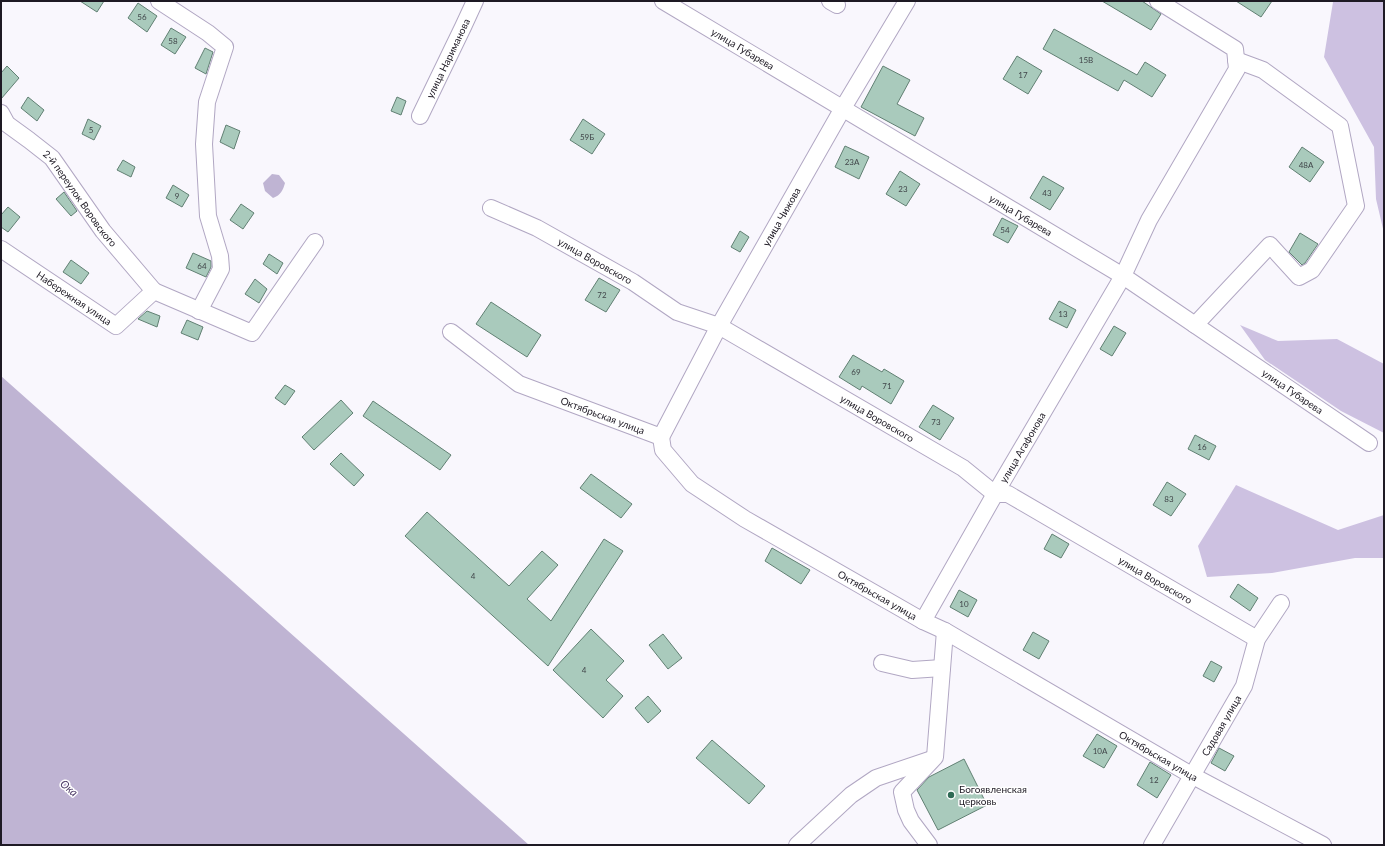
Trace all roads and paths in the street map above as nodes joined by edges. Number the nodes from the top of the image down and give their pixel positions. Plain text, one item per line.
1 (159, 1) edge
2 (474, 1) edge
3 (663, 1) edge
4 (907, 1) edge
5 (1158, 1) edge
6 (1236, 60) junction
7 (843, 108) junction
8 (1, 113) edge
9 (420, 116) dead end
10 (490, 208) dead end
11 (315, 242) dead end
12 (1, 249) edge
13 (1123, 276) junction
14 (154, 291) junction
15 (199, 311) junction
16 (1196, 325) junction
17 (719, 326) junction
18 (451, 332) dead end
19 (662, 436) junction
20 (1369, 443) dead end
21 (995, 494) junction
22 (1281, 603) dead end
23 (923, 621) junction
24 (945, 631) junction
25 (1257, 639) junction
26 (882, 663) dead end
27 (942, 668) junction
28 (935, 757) junction
29 (1193, 776) junction
30 (797, 845) edge
31 (929, 845) edge
32 (1152, 845) edge
33 (1323, 845) edge

1 - 15 street
2 - 9 street, улица Нариманова
3 - 7 street, улица Губарева
4 - 7 street, улица Чижова
5 - 6 street
6 - 13 street, улица Агафонова
6 - 16 street
7 - 13 street, улица Губарева
7 - 17 street, улица Чижова
8 - 14 street, 2-й переулок Воровского
10 - 17 street, улица Воровского
11 - 15 street
12 - 14 street, Набережная улица
13 - 16 street, улица Губарева
13 - 21 street, улица Агафонова
14 - 15 street
16 - 20 street, улица Губарева
17 - 19 street, улица Чижова
17 - 21 street, улица Воровского
18 - 19 street, Октябрьская улица
19 - 23 street, Октябрьская улица
21 - 23 street, улица Агафонова
21 - 25 street, улица Воровского
22 - 25 street, Садовая улица
23 - 24 street, Октябрьская улица
24 - 27 street
24 - 29 street, Октябрьская улица
25 - 29 street, Садовая улица
26 - 27 street
27 - 28 street
28 - 30 street
28 - 31 street
29 - 32 street, Садовая улица
29 - 33 street, Октябрьская улица

